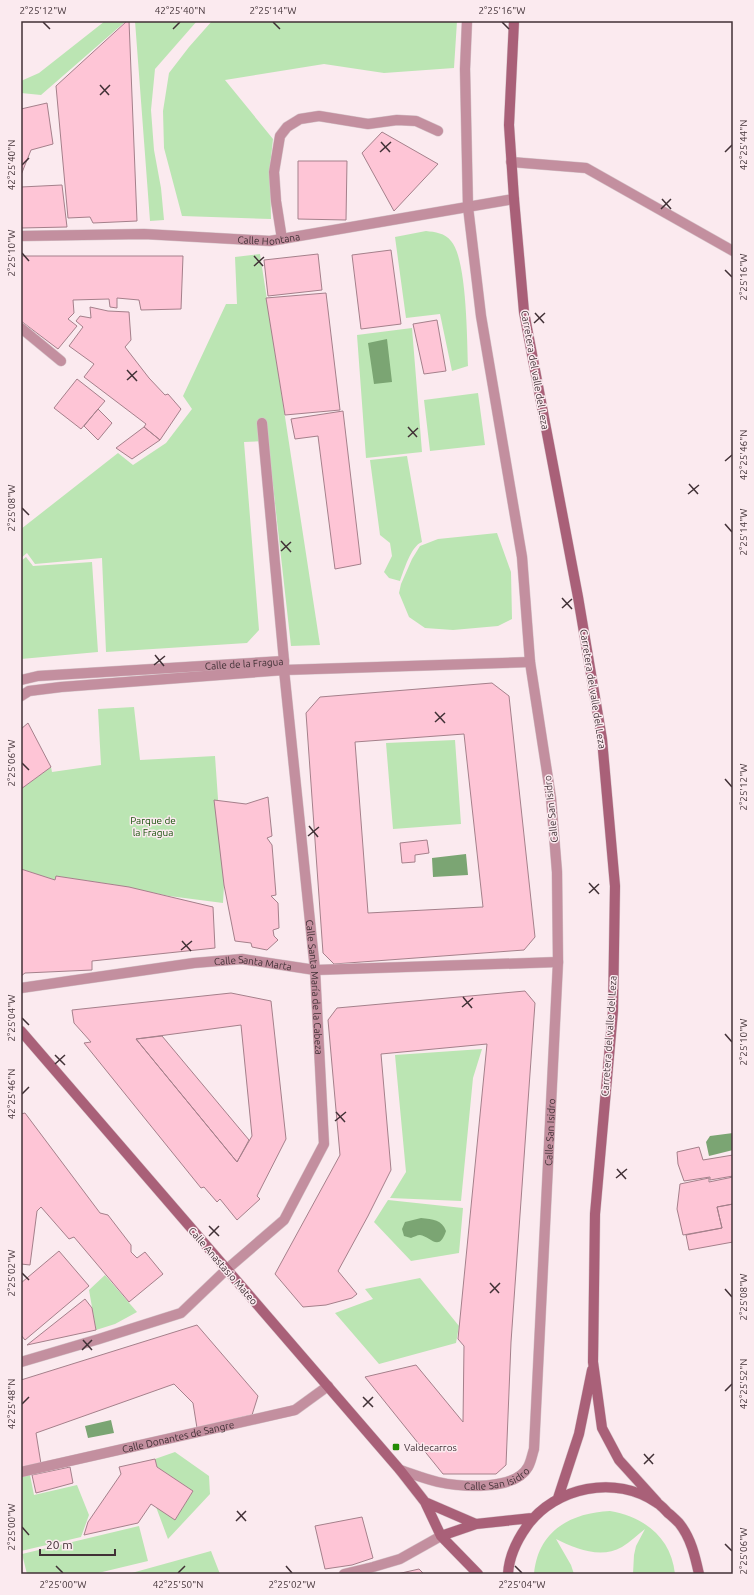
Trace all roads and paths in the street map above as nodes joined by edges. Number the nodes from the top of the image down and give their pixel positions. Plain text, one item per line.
1 (467, 21) edge
2 (514, 21) edge
3 (438, 131) dead end
4 (511, 162) junction
5 (514, 199) junction
6 (468, 207) junction
7 (21, 236) edge
8 (282, 239) junction
9 (733, 251) edge
10 (21, 328) edge
11 (61, 361) dead end
12 (262, 423) dead end
13 (530, 662) junction
14 (284, 666) junction
15 (21, 680) edge
16 (21, 696) edge
17 (558, 962) junction
18 (315, 970) junction
19 (21, 988) edge
20 (22, 1035) edge
21 (226, 1270) junction
22 (21, 1362) edge
23 (593, 1362) junction
24 (328, 1386) junction
25 (400, 1470) junction
26 (21, 1472) edge
27 (558, 1498) junction
28 (425, 1502) junction
29 (657, 1502) junction
30 (532, 1518) junction
31 (476, 1524) junction
32 (441, 1536) junction
33 (344, 1574) edge
34 (478, 1574) edge
35 (508, 1574) edge
36 (698, 1574) edge

1 - 6 street, Calle San Isidro
2 - 4 main road, Carretera del valle del Leza
3 - 8 street
4 - 5 main road, Carretera del valle del Leza
4 - 9 street
5 - 6 street, Calle Hontana
5 - 23 main road, Carretera del valle del Leza
6 - 8 street, Calle Hontana
6 - 13 street, Calle San Isidro
7 - 8 street, Calle Hontana
10 - 11 street
12 - 14 street, Calle Santa María de la Cabeza
13 - 14 street, Calle de la Fragua
13 - 17 street, Calle San Isidro
14 - 15 street, Calle de la Fragua
14 - 16 street
14 - 18 street, Calle Santa María de la Cabeza
17 - 18 street, Calle Santa Marta
17 - 25 street, Calle San Isidro
18 - 19 street, Calle Santa Marta
18 - 21 street, Calle Santa María de la Cabeza
20 - 21 main road, Calle Anastasio Mateo
21 - 22 street, Calle Santa María de la Cabeza
21 - 24 main road, Calle Anastasio Mateo
23 - 27 main road
23 - 29 main road
24 - 25 main road, Calle Anastasio Mateo
24 - 26 street, Calle Donantes de Sangre
25 - 28 main road, Calle Anastasio Mateo
27 - 29 main road
27 - 30 main road
28 - 31 main road
28 - 32 main road, Calle Anastasio Mateo
29 - 36 main road
30 - 31 main road
30 - 35 main road
31 - 32 main road
32 - 33 street
32 - 34 main road, Calle Anastasio Mateo

